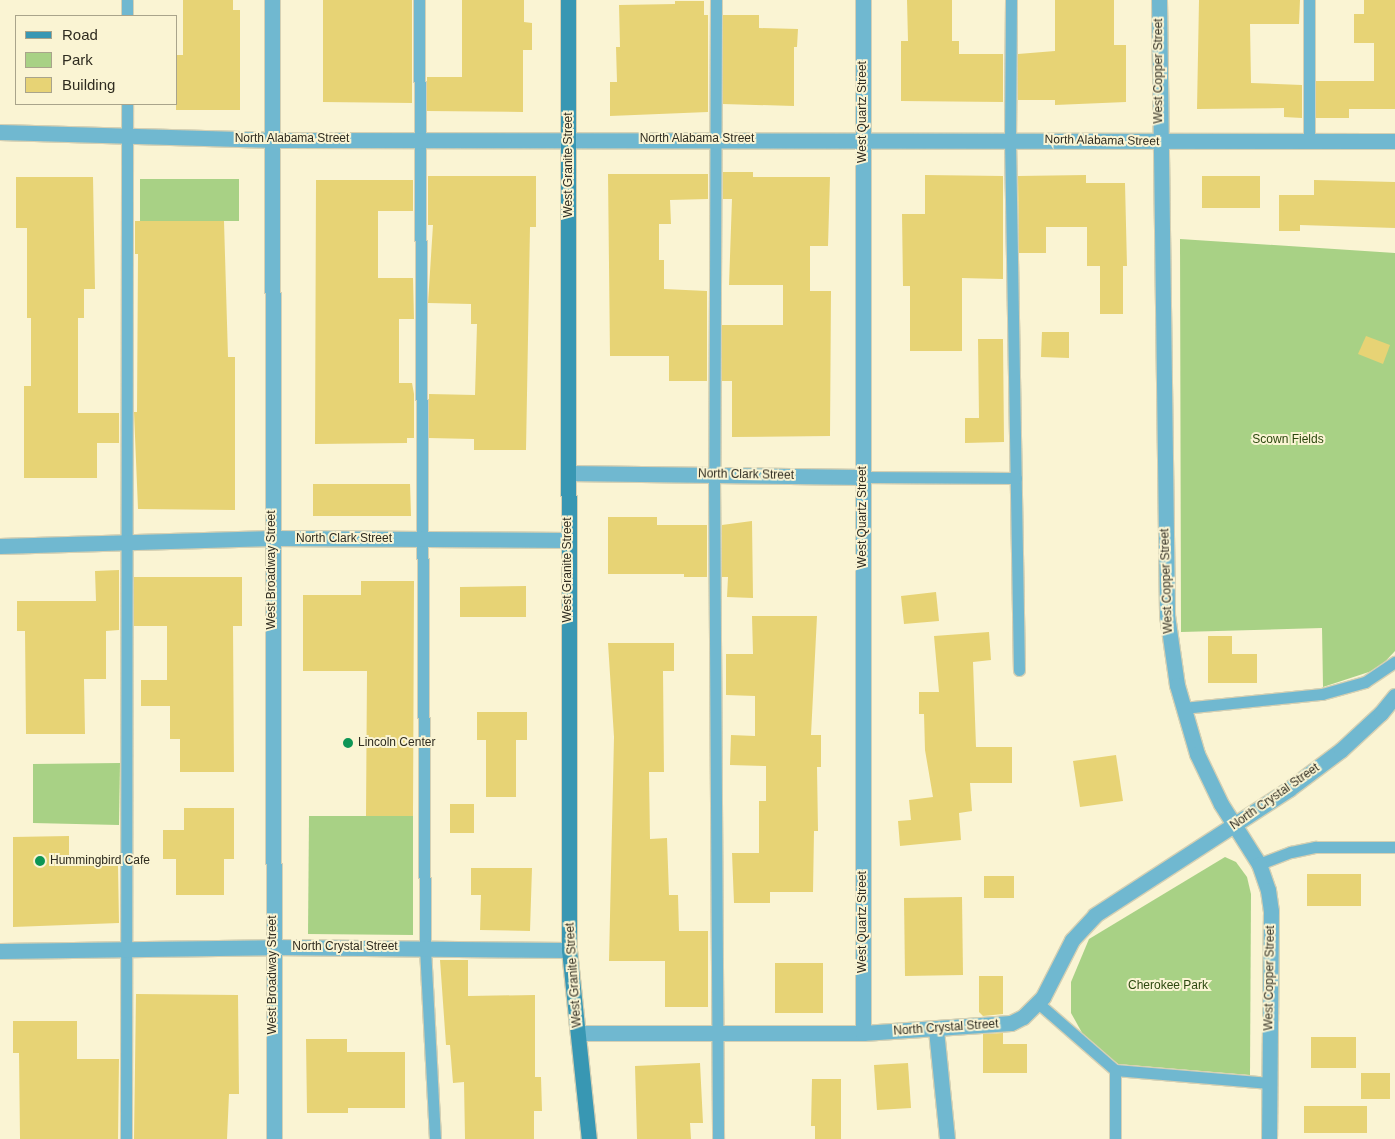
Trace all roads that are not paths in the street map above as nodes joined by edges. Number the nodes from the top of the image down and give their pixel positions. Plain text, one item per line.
1 (127, 0) edge
2 (272, 0) edge
3 (419, 0) edge
4 (568, 0) edge
5 (716, 0) edge
6 (863, 0) edge
7 (1011, 0) edge
8 (1159, 0) edge
9 (1309, 0) edge
10 (127, 15) edge
11 (127, 105) edge
12 (0, 132) edge
13 (127, 137) junction
14 (862, 138) junction
15 (714, 139) junction
16 (273, 140) junction
17 (419, 140) junction
18 (569, 140) junction
19 (1010, 140) junction
20 (1309, 141) junction
21 (1395, 141) edge
22 (1159, 142) junction
23 (568, 473) junction
24 (714, 475) junction
25 (863, 477) junction
26 (1016, 478) junction
27 (272, 538) junction
28 (422, 539) junction
29 (568, 540) junction
30 (128, 541) junction
31 (0, 546) edge
32 (1395, 662) edge
33 (1019, 670) dead end
34 (1395, 696) edge
35 (1183, 708) junction
36 (1234, 826) junction
37 (1395, 847) edge
38 (1259, 864) junction
39 (272, 947) junction
40 (425, 948) junction
41 (126, 949) junction
42 (569, 950) junction
43 (0, 951) edge
44 (1038, 1003) junction
45 (936, 1030) junction
46 (578, 1033) junction
47 (716, 1033) junction
48 (863, 1033) junction
49 (1115, 1070) junction
50 (1270, 1083) junction
51 (126, 1139) edge
52 (274, 1139) edge
53 (435, 1139) edge
54 (589, 1139) edge
55 (718, 1139) edge
56 (947, 1139) edge
57 (1114, 1139) edge
58 (1268, 1139) edge

1 - 10 lane
2 - 16 street, West Broadway Street
3 - 17 lane
4 - 18 street, West Granite Street
5 - 15 lane
6 - 14 street, West Quartz Street
7 - 19 lane
8 - 22 street, West Copper Street
9 - 20 lane
11 - 13 lane
12 - 13 street, North Alabama Street
13 - 16 street, North Alabama Street
13 - 30 lane
14 - 15 street, North Alabama Street
14 - 19 street, North Alabama Street
14 - 25 street, West Quartz Street
15 - 18 street, North Alabama Street
15 - 24 lane
16 - 17 street, North Alabama Street
16 - 27 street, West Broadway Street
17 - 18 street, North Alabama Street
17 - 28 lane
18 - 23 street, West Granite Street
19 - 22 street, North Alabama Street
19 - 26 lane
20 - 21 street, North Alabama Street
20 - 22 street, North Alabama Street
22 - 35 street, West Copper Street
23 - 24 street, North Clark Street
23 - 29 street, West Granite Street
24 - 25 street, North Clark Street
24 - 47 lane
25 - 26 lane
25 - 48 street, West Quartz Street
26 - 33 lane
27 - 28 street, North Clark Street
27 - 30 street, North Clark Street
27 - 39 street, West Broadway Street
28 - 29 street, North Clark Street
28 - 40 lane
29 - 42 street, West Granite Street
30 - 31 street, North Clark Street
30 - 41 lane
32 - 35 lane
34 - 36 street, North Crystal Street
35 - 36 street, West Copper Street
36 - 38 street, West Copper Street
36 - 44 street, North Crystal Street
37 - 38 lane
38 - 50 street, West Copper Street
39 - 40 street, North Crystal Street
39 - 41 street, North Crystal Street
39 - 52 street, West Broadway Street
40 - 42 street, North Crystal Street
40 - 53 lane
41 - 43 street, North Crystal Street
41 - 51 lane
42 - 46 street, West Granite Street
44 - 45 street, North Crystal Street
44 - 49 lane
45 - 48 street, North Crystal Street
45 - 56 street
46 - 47 street, North Crystal Street
46 - 54 street, West Granite Street
47 - 48 street, North Crystal Street
47 - 55 lane
49 - 50 lane
49 - 57 lane
50 - 58 street, West Copper Street

